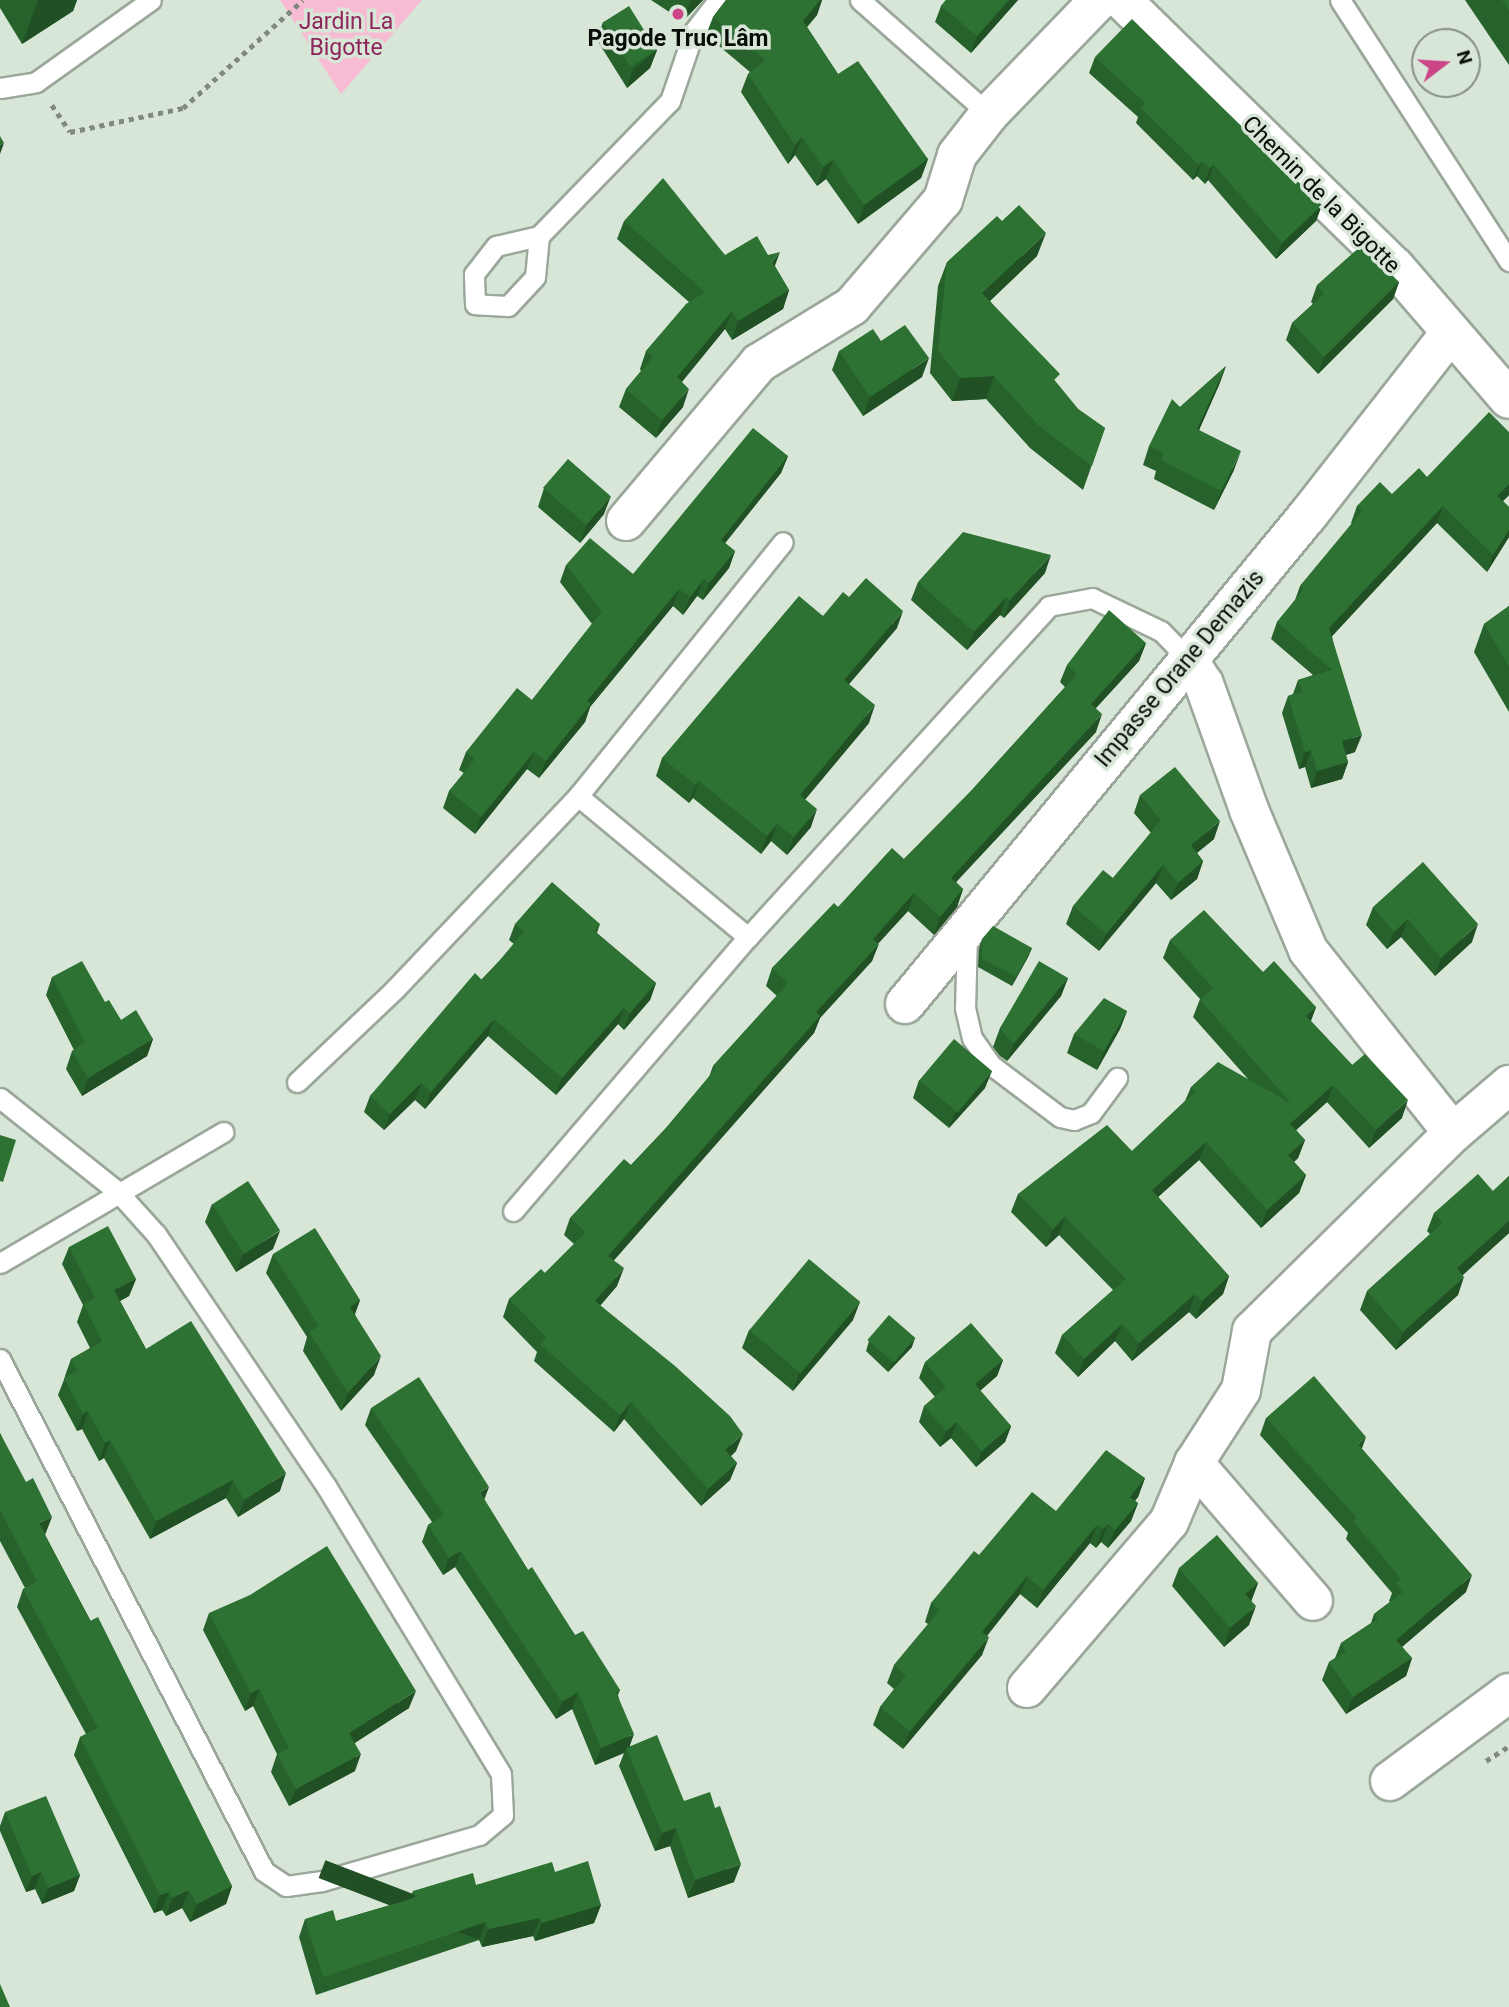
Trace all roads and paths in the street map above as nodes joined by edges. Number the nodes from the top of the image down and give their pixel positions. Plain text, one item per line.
1 (151, 0) edge
2 (303, 0) edge
3 (718, 0) edge
4 (860, 0) edge
5 (1340, 0) edge
6 (1125, 2) edge
7 (36, 82) junction
8 (0, 88) edge
9 (989, 114) junction
10 (539, 236) dead end
11 (1509, 261) edge
12 (1451, 332) junction
13 (1509, 399) edge
14 (626, 521) dead end
15 (783, 542) dead end
16 (1187, 659) junction
17 (578, 796) junction
18 (968, 928) junction
19 (748, 937) junction
20 (905, 1004) dead end
21 (1117, 1078) dead end
22 (297, 1082) dead end
23 (1509, 1085) edge
24 (0, 1098) edge
25 (223, 1132) dead end
26 (1453, 1133) junction
27 (118, 1192) junction
28 (513, 1211) dead end
29 (0, 1263) edge
30 (0, 1359) edge
31 (1194, 1463) junction
32 (1313, 1601) dead end
33 (1027, 1688) dead end
34 (1509, 1693) edge
35 (1390, 1781) dead end

1 - 7 lane
2 - 7 path
3 - 10 lane
4 - 9 lane
5 - 11 lane
6 - 9 street
6 - 12 street, Chemin de la Bigotte
7 - 8 lane
9 - 14 street
12 - 13 street, Chemin de la Bigotte
12 - 16 street, Impasse Orane Demazis
15 - 17 lane
16 - 18 street, Impasse Orane Demazis
16 - 19 lane
16 - 26 street
17 - 19 lane
17 - 22 lane
18 - 20 street, Impasse Orane Demazis
18 - 21 lane
19 - 28 lane
23 - 26 street
24 - 27 lane
25 - 27 lane
26 - 31 street
27 - 29 lane
27 - 30 lane
31 - 32 street
31 - 33 street
34 - 35 street

